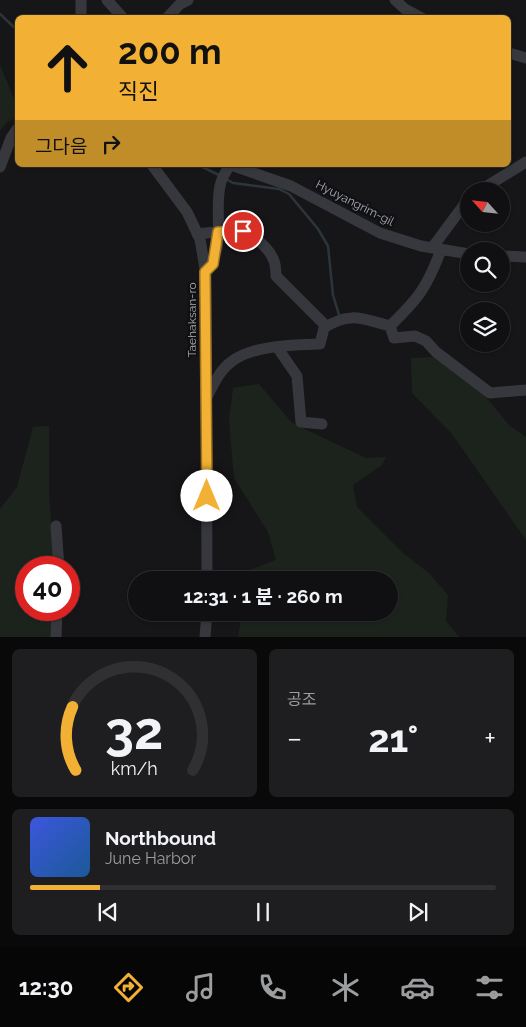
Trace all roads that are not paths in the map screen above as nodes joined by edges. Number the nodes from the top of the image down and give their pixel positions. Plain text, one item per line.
1 (81, 0) edge
2 (107, 0) edge
3 (188, 0) edge
4 (395, 0) edge
5 (81, 15) edge
6 (121, 15) edge
7 (170, 15) edge
8 (416, 15) edge
9 (511, 54) edge
10 (526, 58) edge
11 (15, 132) edge
12 (526, 162) edge
13 (0, 167) edge
14 (153, 167) edge
15 (227, 172) edge
16 (494, 182) edge
17 (460, 212) edge
18 (218, 232) junction
19 (197, 234) junction
20 (436, 249) junction
21 (460, 253) edge
22 (510, 256) edge
23 (526, 257) edge
24 (205, 272) junction
25 (326, 326) junction
26 (390, 326) junction
27 (277, 347) junction
28 (526, 390) edge
29 (206, 398) junction
30 (322, 424) dead end
31 (56, 526) dead end
32 (57, 556) edge
33 (207, 571) edge
34 (57, 621) edge
35 (206, 621) edge
36 (56, 637) edge
37 (205, 637) edge

1 - 5 street
2 - 6 street
3 - 7 street
4 - 8 street
9 - 10 street
11 - 13 street
12 - 16 street
14 - 19 street, Taehaksan-ro
15 - 18 street
15 - 20 street, Hyuyangrim-gil
17 - 20 street
18 - 19 street
18 - 24 street
18 - 25 street
19 - 24 street, Taehaksan-ro
20 - 21 street, Hyuyangrim-gil
20 - 26 street
22 - 23 street
24 - 29 street, Taehaksan-ro
25 - 26 street
25 - 27 street
26 - 28 street
27 - 29 street
27 - 30 street
29 - 33 street, Taehaksan-ro
31 - 32 street
34 - 36 street
35 - 37 street

